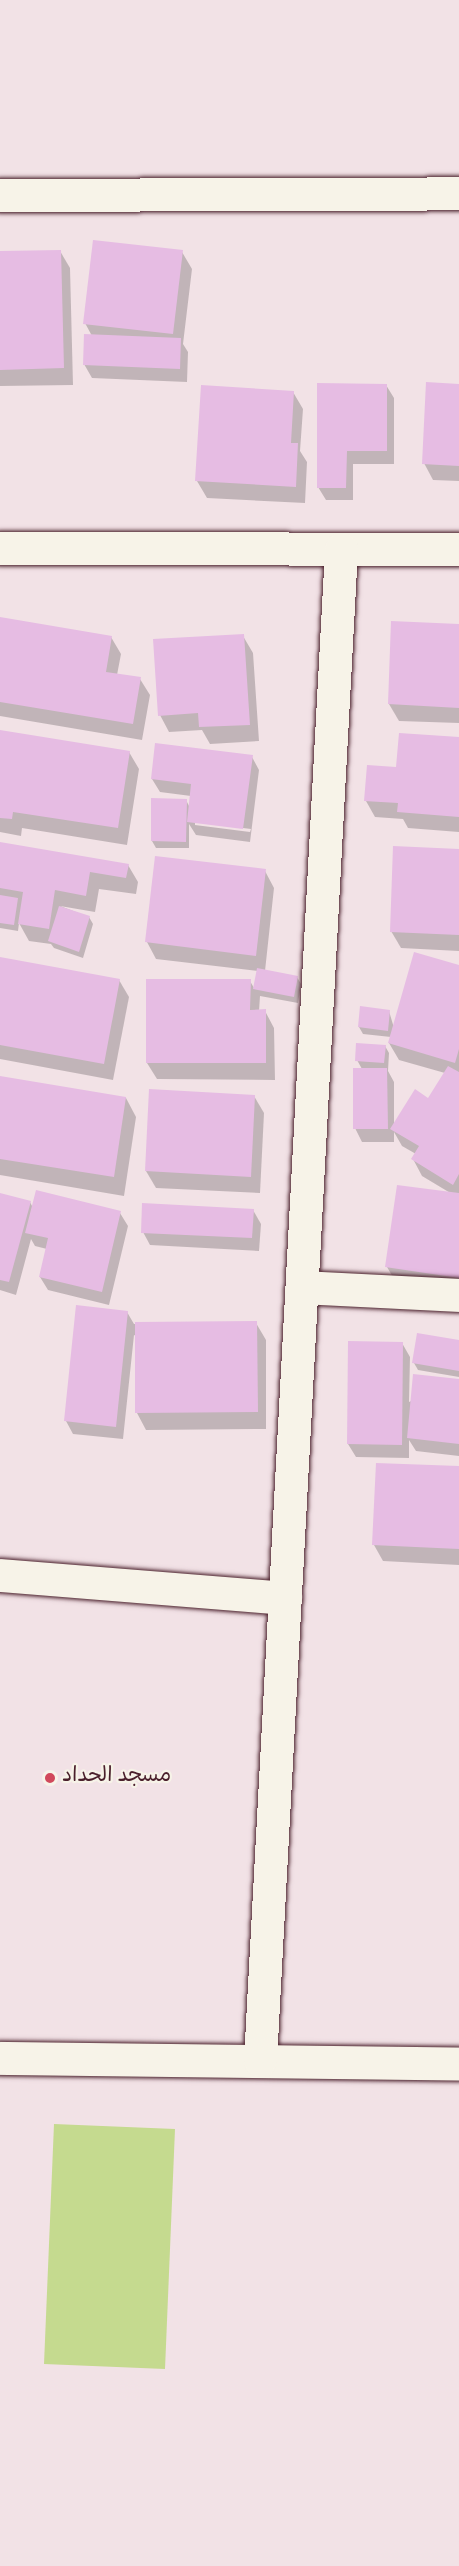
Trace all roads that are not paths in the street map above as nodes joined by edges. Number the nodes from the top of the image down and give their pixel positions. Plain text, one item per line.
1 (459, 193) edge
2 (0, 195) edge
3 (0, 548) edge
4 (341, 549) junction
5 (459, 549) edge
6 (302, 1287) junction
7 (459, 1295) edge
8 (0, 1575) edge
9 (285, 1598) junction
10 (0, 2058) edge
11 (260, 2060) junction
12 (459, 2064) edge

1 - 2 street
3 - 4 street
4 - 5 street
4 - 6 street
6 - 7 street
6 - 9 street
8 - 9 street
9 - 11 street
10 - 11 street
11 - 12 street

